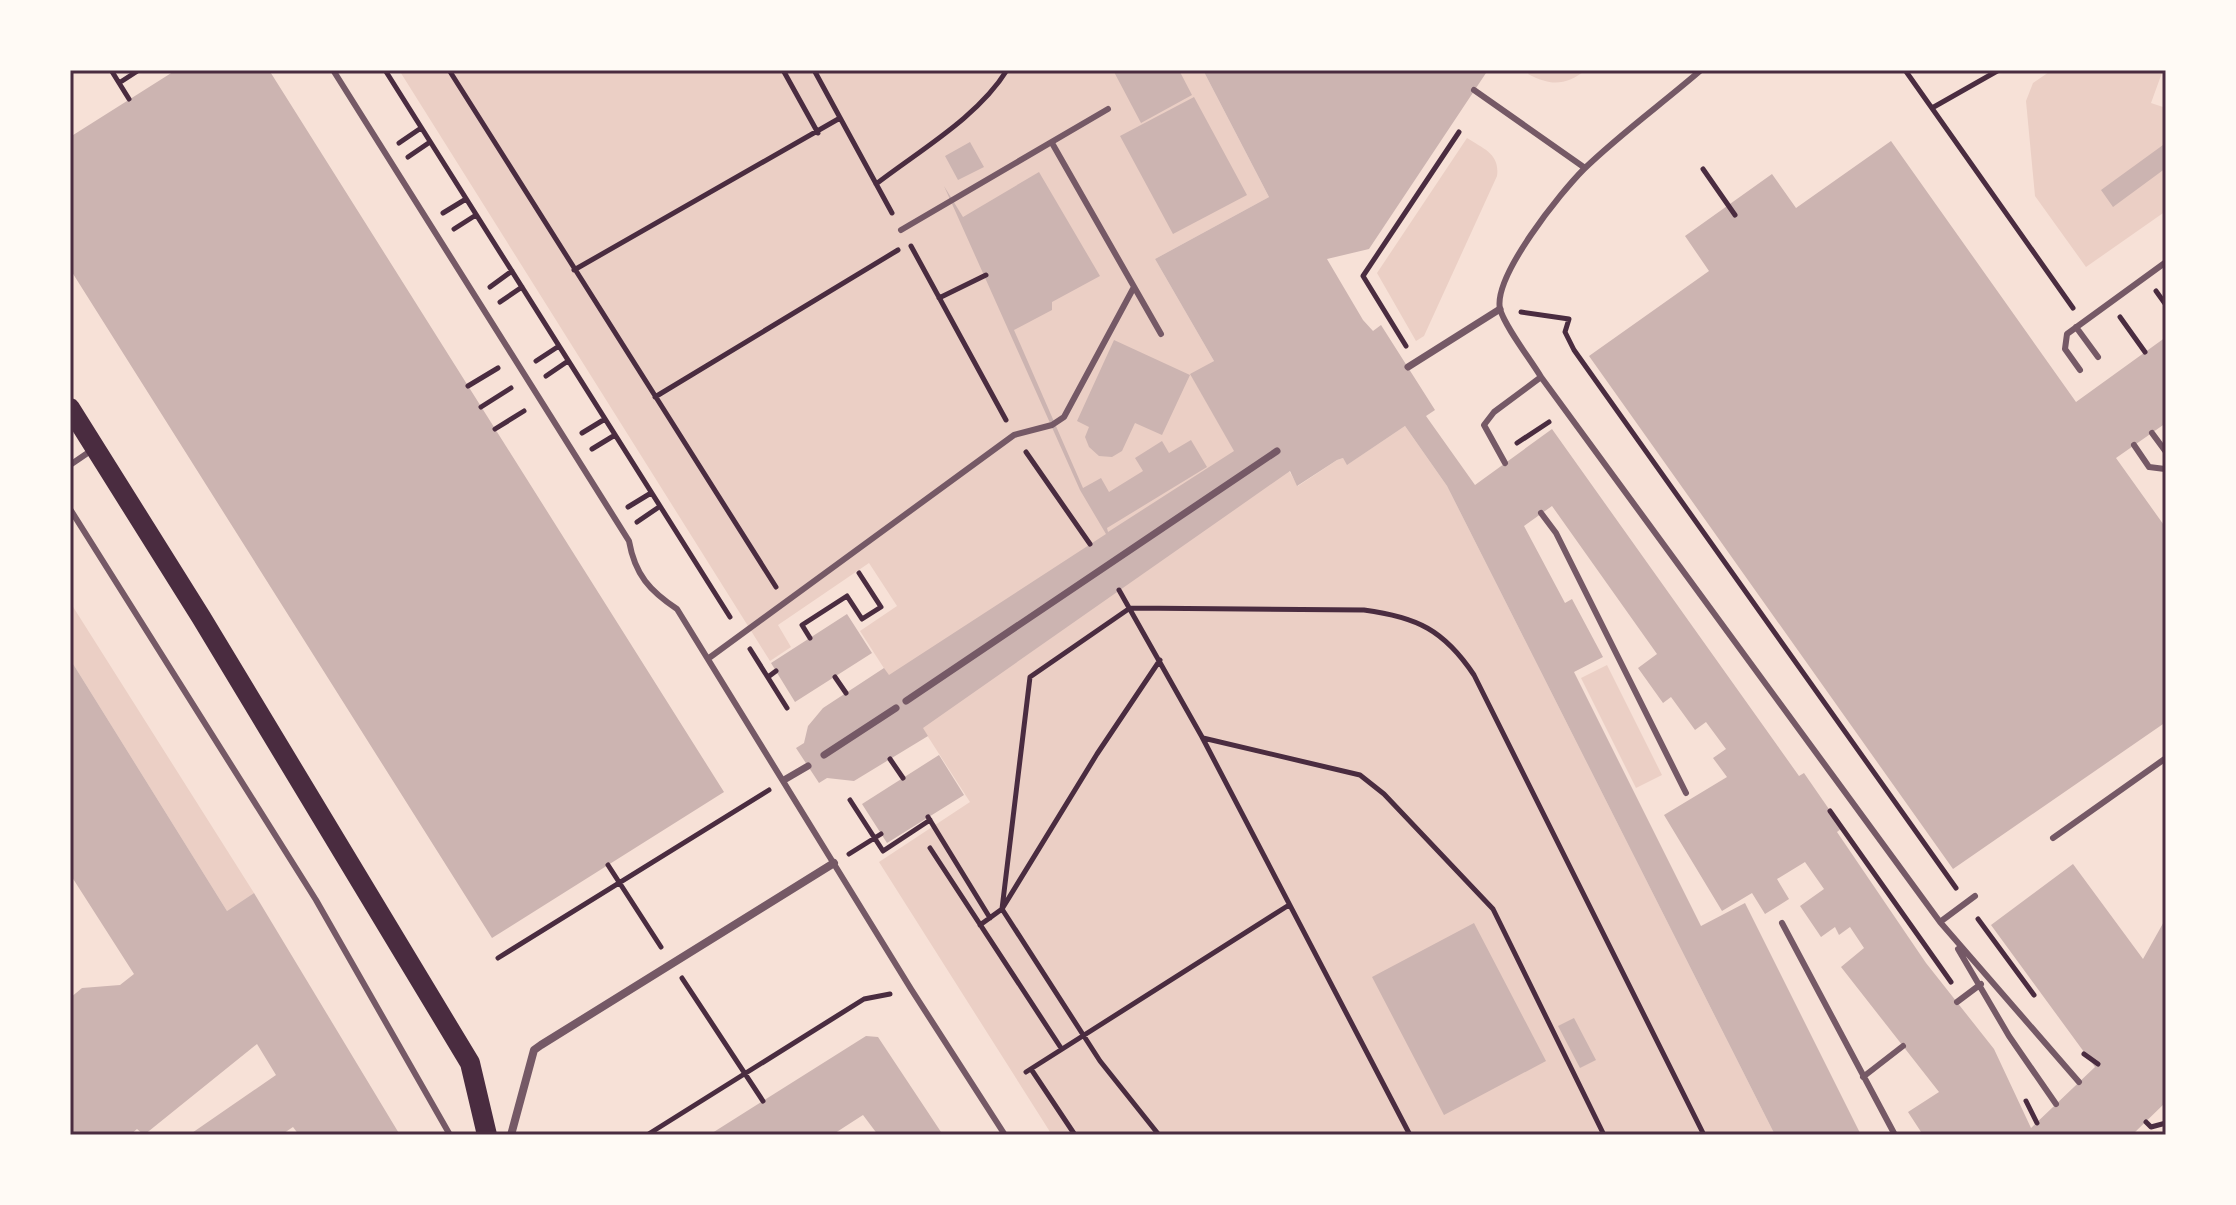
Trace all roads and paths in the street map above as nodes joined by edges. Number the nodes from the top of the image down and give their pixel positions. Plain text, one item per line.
1 (111, 70) edge
2 (139, 70) edge
3 (333, 70) edge
4 (385, 70) edge
5 (449, 70) edge
6 (783, 70) edge
7 (814, 70) edge
8 (1007, 70) edge
9 (1701, 70) edge
10 (1905, 70) edge
11 (1999, 70) edge
12 (119, 83) junction
13 (1474, 90) dead end
14 (129, 99) dead end
15 (1932, 108) junction
16 (1108, 109) dead end
17 (840, 118) junction
18 (1459, 132) dead end
19 (818, 133) junction
20 (1052, 143) junction
21 (1585, 168) junction
22 (1703, 169) dead end
23 (876, 184) junction
24 (1735, 215) dead end
25 (901, 230) joint
26 (2166, 262) edge
27 (574, 270) junction
28 (986, 275) dead end
29 (1134, 287) junction
30 (939, 298) junction
31 (1500, 309) junction
32 (2084, 322) junction
33 (2076, 327) junction
34 (2132, 333) dead end
35 (1161, 334) dead end
36 (1400, 336) dead end
37 (2145, 352) dead end
38 (2098, 357) dead end
39 (502, 365) dead end
40 (1408, 367) dead end
41 (2080, 370) dead end
42 (1541, 377) junction
43 (468, 386) dead end
44 (515, 386) dead end
45 (655, 397) junction
46 (481, 407) dead end
47 (70, 408) edge
48 (529, 408) dead end
49 (1557, 424) dead end
50 (495, 429) dead end
51 (2152, 433) dead end
52 (1014, 435) junction
53 (2134, 445) dead end
54 (95, 448) junction
55 (1277, 451) dead end
56 (2166, 452) edge
57 (1500, 455) junction
58 (1505, 463) dead end
59 (70, 465) edge
60 (2166, 467) edge
61 (70, 509) edge
62 (1541, 513) dead end
63 (1090, 544) dead end
64 (857, 571) dead end
65 (1119, 590) dead end
66 (787, 604) junction
67 (1130, 608) junction
68 (742, 637) junction
69 (810, 638) dead end
70 (754, 655) dead end
71 (709, 658) junction
72 (1160, 660) junction
73 (776, 671) dead end
74 (768, 677) junction
75 (835, 677) dead end
76 (846, 693) dead end
77 (906, 701) dead end
78 (787, 708) dead end
79 (896, 708) dead end
80 (1202, 737) junction
81 (824, 755) dead end
82 (2166, 758) edge
83 (890, 759) dead end
84 (808, 766) dead end
85 (903, 778) dead end
86 (784, 780) junction
87 (1686, 793) dead end
88 (850, 800) dead end
89 (1828, 809) dead end
90 (881, 834) dead end
91 (874, 838) junction
92 (2053, 838) dead end
93 (930, 848) dead end
94 (857, 849) dead end
95 (834, 863) junction
96 (1975, 896) dead end
97 (1966, 902) junction
98 (1289, 905) junction
99 (1002, 909) junction
100 (990, 918) junction
101 (1940, 922) junction
102 (1782, 923) dead end
103 (980, 925) junction
104 (1945, 929) junction
105 (498, 958) dead end
106 (1981, 984) junction
107 (911, 989) junction
108 (1960, 1000) joint
109 (2042, 1006) dead end
110 (1082, 1033) junction
111 (1903, 1046) dead end
112 (1061, 1048) junction
113 (2078, 1049) dead end
114 (2098, 1064) dead end
115 (1863, 1077) junction
116 (2079, 1082) dead end
117 (2024, 1097) dead end
118 (2056, 1104) dead end
119 (2146, 1122) dead end
120 (2037, 1123) dead end
121 (2166, 1123) edge
122 (450, 1135) edge
123 (487, 1135) edge
124 (511, 1135) edge
125 (647, 1135) edge
126 (1005, 1135) edge
127 (1075, 1135) edge
128 (1159, 1135) edge
129 (1410, 1135) edge
130 (1604, 1135) edge
131 (1704, 1135) edge
132 (1895, 1135) edge

1 - 12 path
2 - 12 path
3 - 71 lane
4 - 68 path
5 - 27 path
6 - 19 path
7 - 17 path
8 - 23 path
9 - 21 lane
10 - 15 path
11 - 15 path
12 - 14 path
13 - 21 lane
15 - 32 path
16 - 20 lane
17 - 19 path
17 - 23 path
18 - 36 path
19 - 27 path
20 - 25 lane
20 - 29 lane
21 - 31 lane
22 - 24 path
23 - 25 path
26 - 32 lane
27 - 45 path
28 - 30 path
29 - 35 lane
29 - 52 lane
30 - 45 path
30 - 52 path
31 - 40 street
31 - 42 lane
31 - 97 path
32 - 33 lane
33 - 38 lane
33 - 41 lane
34 - 37 path
39 - 43 path
42 - 57 lane
42 - 101 lane
44 - 46 path
45 - 66 path
47 - 54 main road
48 - 50 path
49 - 57 path
51 - 56 lane
52 - 63 path
52 - 66 lane
53 - 60 lane
54 - 59 lane
54 - 123 main road
55 - 77 street
57 - 58 lane
61 - 122 lane
62 - 87 lane
64 - 69 path
65 - 67 path
66 - 68 lane
67 - 72 path
67 - 99 path
67 - 131 path
68 - 71 lane
70 - 74 path
71 - 86 lane
72 - 80 path
72 - 99 path
73 - 74 path
74 - 78 path
75 - 76 path
79 - 81 street
80 - 98 path
80 - 130 path
82 - 92 lane
83 - 85 path
84 - 86 street
86 - 95 lane
86 - 105 path
88 - 91 path
89 - 108 path
90 - 91 path
91 - 94 path
91 - 100 path
93 - 103 path
95 - 107 lane
95 - 124 street
96 - 97 lane
97 - 101 lane
97 - 109 path
98 - 110 path
98 - 129 path
99 - 100 path
99 - 110 path
100 - 103 path
101 - 104 lane
102 - 115 lane
103 - 112 path
104 - 106 lane
104 - 116 lane
106 - 108 lane
106 - 118 lane
107 - 125 path
107 - 126 lane
110 - 112 path
110 - 128 path
111 - 115 lane
112 - 127 path
113 - 114 path
115 - 132 lane
117 - 120 path
119 - 121 path

